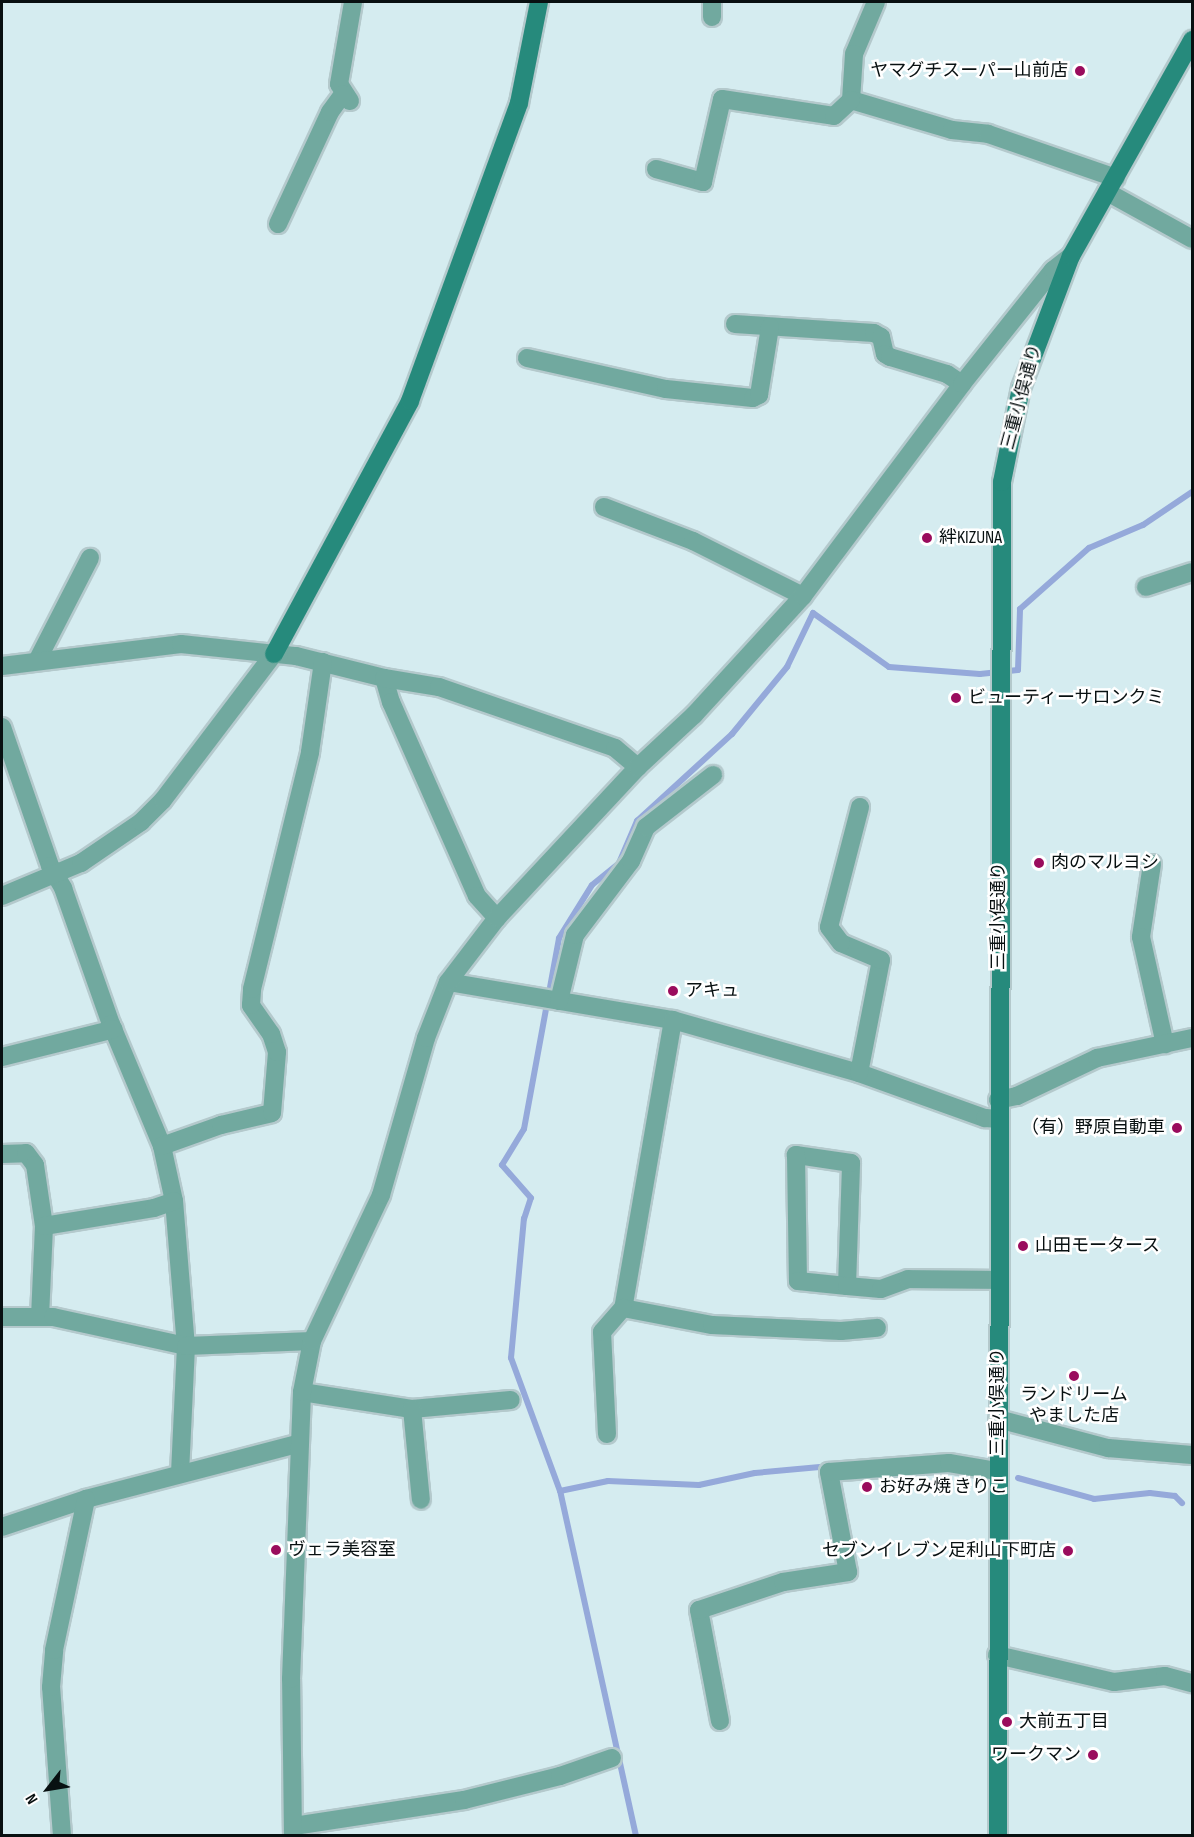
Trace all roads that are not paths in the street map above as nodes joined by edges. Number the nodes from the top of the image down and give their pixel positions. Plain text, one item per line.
1 (353, 2) edge
2 (539, 2) edge
3 (876, 2) edge
4 (1192, 40) edge
5 (851, 100) junction
6 (656, 169) dead end
7 (1111, 185) junction
8 (278, 224) dead end
9 (1192, 239) edge
10 (1071, 256) junction
11 (735, 324) dead end
12 (770, 327) junction
13 (527, 358) dead end
14 (962, 384) junction
15 (604, 507) dead end
16 (90, 558) dead end
17 (1192, 572) edge
18 (1146, 586) dead end
19 (803, 596) junction
20 (274, 654) junction
21 (37, 661) junction
22 (323, 662) junction
23 (2, 666) edge
24 (384, 678) junction
25 (2, 728) edge
26 (638, 767) junction
27 (713, 775) dead end
28 (860, 807) dead end
29 (1152, 864) dead end
30 (55, 875) junction
31 (2, 896) edge
32 (497, 918) junction
33 (448, 982) junction
34 (559, 1001) junction
35 (673, 1020) junction
36 (114, 1029) junction
37 (1192, 1038) edge
38 (1166, 1044) junction
39 (2, 1057) edge
40 (859, 1072) junction
41 (998, 1100) junction
42 (1000, 1119) junction
43 (162, 1146) junction
44 (2, 1154) edge
45 (174, 1201) junction
46 (44, 1226) junction
47 (998, 1280) junction
48 (847, 1286) junction
49 (623, 1308) junction
50 (40, 1316) junction
51 (2, 1317) edge
52 (877, 1328) dead end
53 (312, 1341) junction
54 (186, 1346) junction
55 (302, 1392) junction
56 (511, 1400) dead end
57 (412, 1409) junction
58 (998, 1419) junction
59 (607, 1434) dead end
60 (297, 1444) junction
61 (1192, 1455) edge
62 (997, 1471) junction
63 (180, 1474) junction
64 (86, 1498) junction
65 (421, 1500) dead end
66 (2, 1527) edge
67 (997, 1655) junction
68 (1192, 1683) edge
69 (720, 1721) dead end
70 (612, 1758) dead end
71 (293, 1831) edge
72 (62, 1836) edge
73 (998, 1836) edge

1 - 8 street
2 - 20 street
3 - 5 street
4 - 7 street, 三重小俣通り
5 - 6 street
5 - 7 street
7 - 9 street
7 - 10 street, 三重小俣通り
10 - 14 street
10 - 41 street, 三重小俣通り
11 - 12 street
12 - 13 street
12 - 14 street
14 - 19 street
15 - 19 street
16 - 21 street
17 - 18 street
19 - 26 street
20 - 21 street
20 - 22 street
20 - 30 street
21 - 23 street
22 - 24 street
22 - 43 street
24 - 26 street
24 - 32 street
25 - 30 street
26 - 32 street
27 - 34 street
28 - 40 street
29 - 38 street
30 - 31 street
30 - 36 street
32 - 33 street
33 - 34 street
33 - 53 street
34 - 35 street
35 - 40 street
35 - 49 street
36 - 39 street
36 - 43 street
37 - 38 street
38 - 41 street
40 - 42 street
41 - 42 street, 三重小俣通り
42 - 47 street, 三重小俣通り
43 - 45 street
44 - 46 street
45 - 46 street
45 - 54 street
46 - 50 street
47 - 48 street
47 - 58 street, 三重小俣通り
48 - 48 street
49 - 52 street
49 - 59 street
50 - 51 street
50 - 54 street
53 - 54 street
53 - 55 street
54 - 63 street
55 - 57 street
55 - 60 street
56 - 57 street
57 - 65 street
58 - 61 street
58 - 62 street, 三重小俣通り
60 - 63 street
60 - 71 street
62 - 67 street, 三重小俣通り
62 - 69 street
63 - 64 street
64 - 66 street
64 - 72 street
67 - 68 street
67 - 73 street, 三重小俣通り
70 - 71 street

